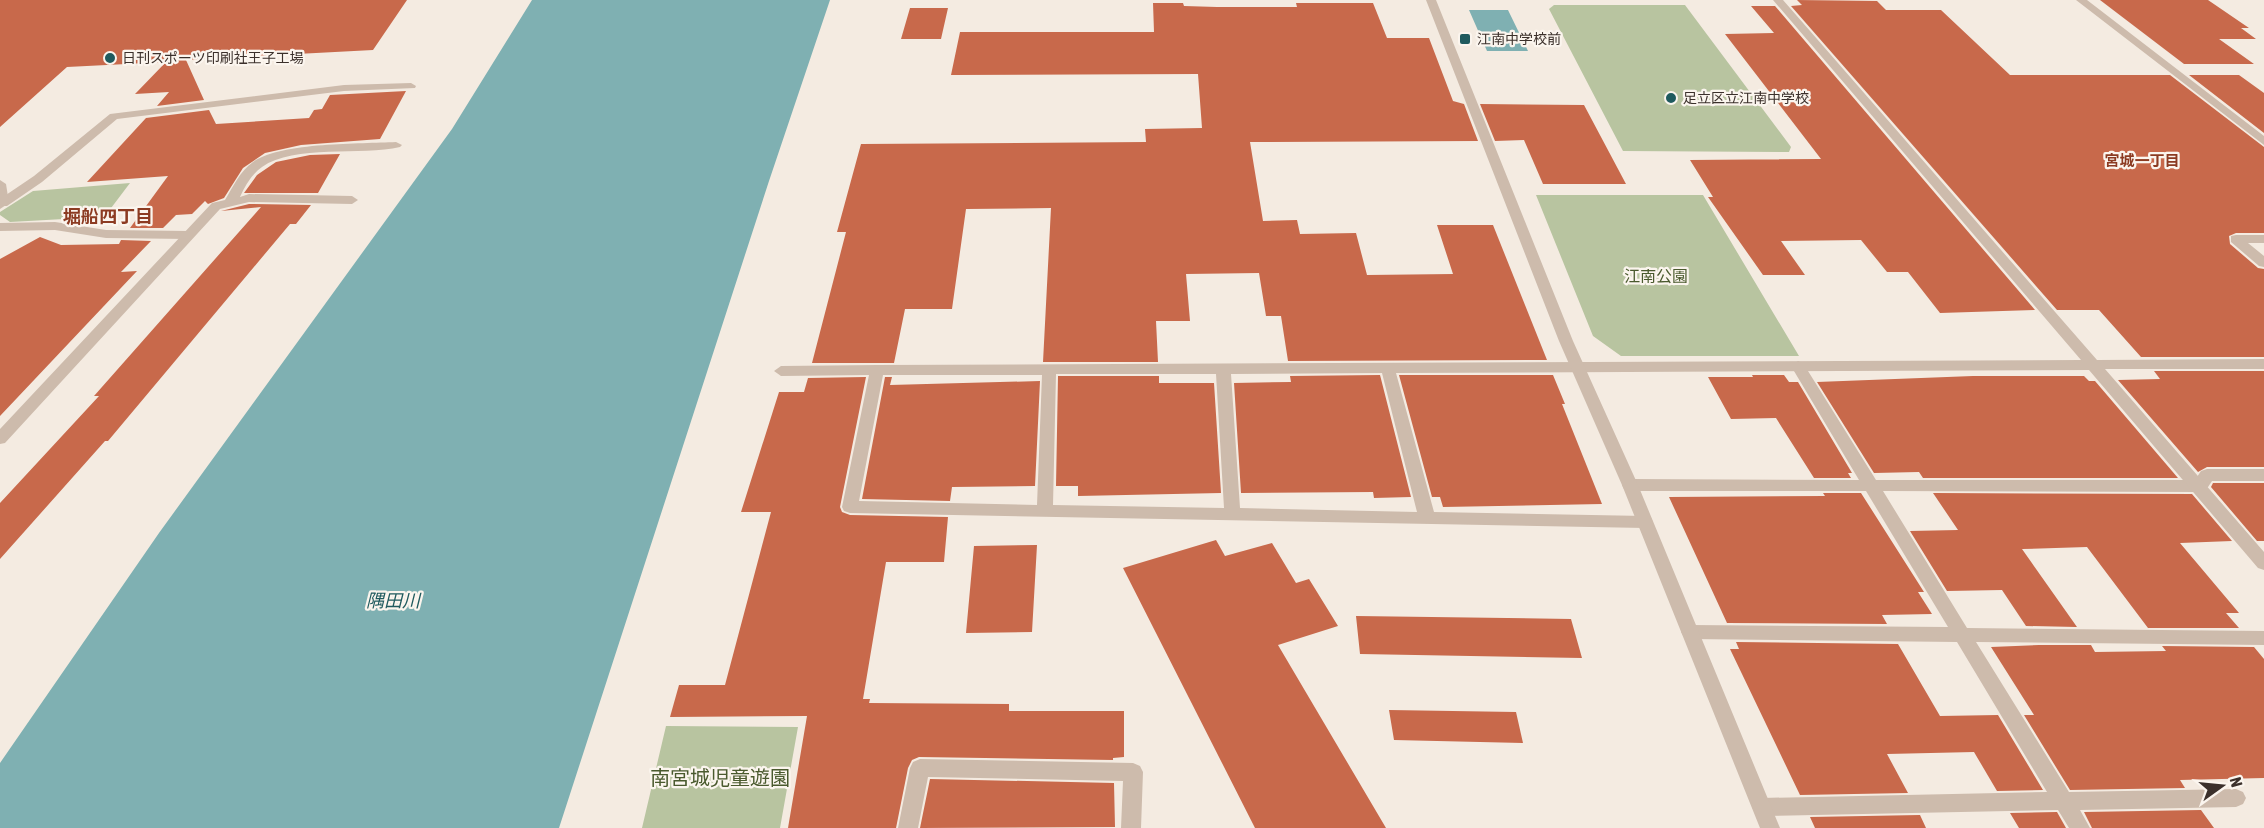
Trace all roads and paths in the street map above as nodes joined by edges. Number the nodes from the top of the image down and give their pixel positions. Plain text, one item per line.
1 (1431, 0) edge
2 (1778, 0) edge
3 (2081, 0) edge
4 (411, 86) dead end
5 (2264, 142) edge
6 (396, 145) dead end
7 (0, 184) edge
8 (352, 200) dead end
9 (231, 201) junction
10 (1, 204) edge
11 (0, 227) edge
12 (188, 235) junction
13 (2264, 239) edge
14 (2264, 263) edge
15 (2264, 364) edge
16 (1577, 365) junction
17 (2093, 365) junction
18 (1798, 366) junction
19 (1388, 368) junction
20 (1049, 369) junction
21 (1223, 369) junction
22 (781, 370) dead end
23 (877, 370) junction
24 (0, 439) edge
25 (2264, 475) edge
26 (1630, 485) junction
27 (1872, 486) junction
28 (2200, 486) junction
29 (1045, 511) junction
30 (1232, 514) junction
31 (1427, 518) junction
32 (1645, 522) junction
33 (2264, 563) edge
34 (1690, 632) junction
35 (1965, 635) junction
36 (2264, 638) edge
37 (2236, 798) dead end
38 (2063, 800) junction
39 (1762, 807) junction
40 (908, 828) edge
41 (1131, 828) edge
42 (1770, 828) edge
43 (2080, 828) edge

1 - 16 street
2 - 17 street
3 - 5 street
4 - 10 street
6 - 9 street
7 - 10 street
8 - 9 street
9 - 12 street
11 - 12 street
12 - 24 street
13 - 14 street
15 - 17 street
16 - 18 street
16 - 19 street
16 - 26 street
17 - 18 street
17 - 28 street
18 - 27 street
19 - 21 street
19 - 31 street
20 - 21 street
20 - 23 street
20 - 29 street
21 - 30 street
22 - 23 street
23 - 29 street
25 - 28 street
26 - 27 street
26 - 32 street
27 - 28 street
27 - 35 street
28 - 33 street
29 - 30 street
30 - 31 street
31 - 32 street
32 - 34 street
34 - 35 street
34 - 39 street
35 - 36 street
35 - 38 street
37 - 38 street
38 - 39 street
38 - 43 street
39 - 42 street
40 - 41 street

